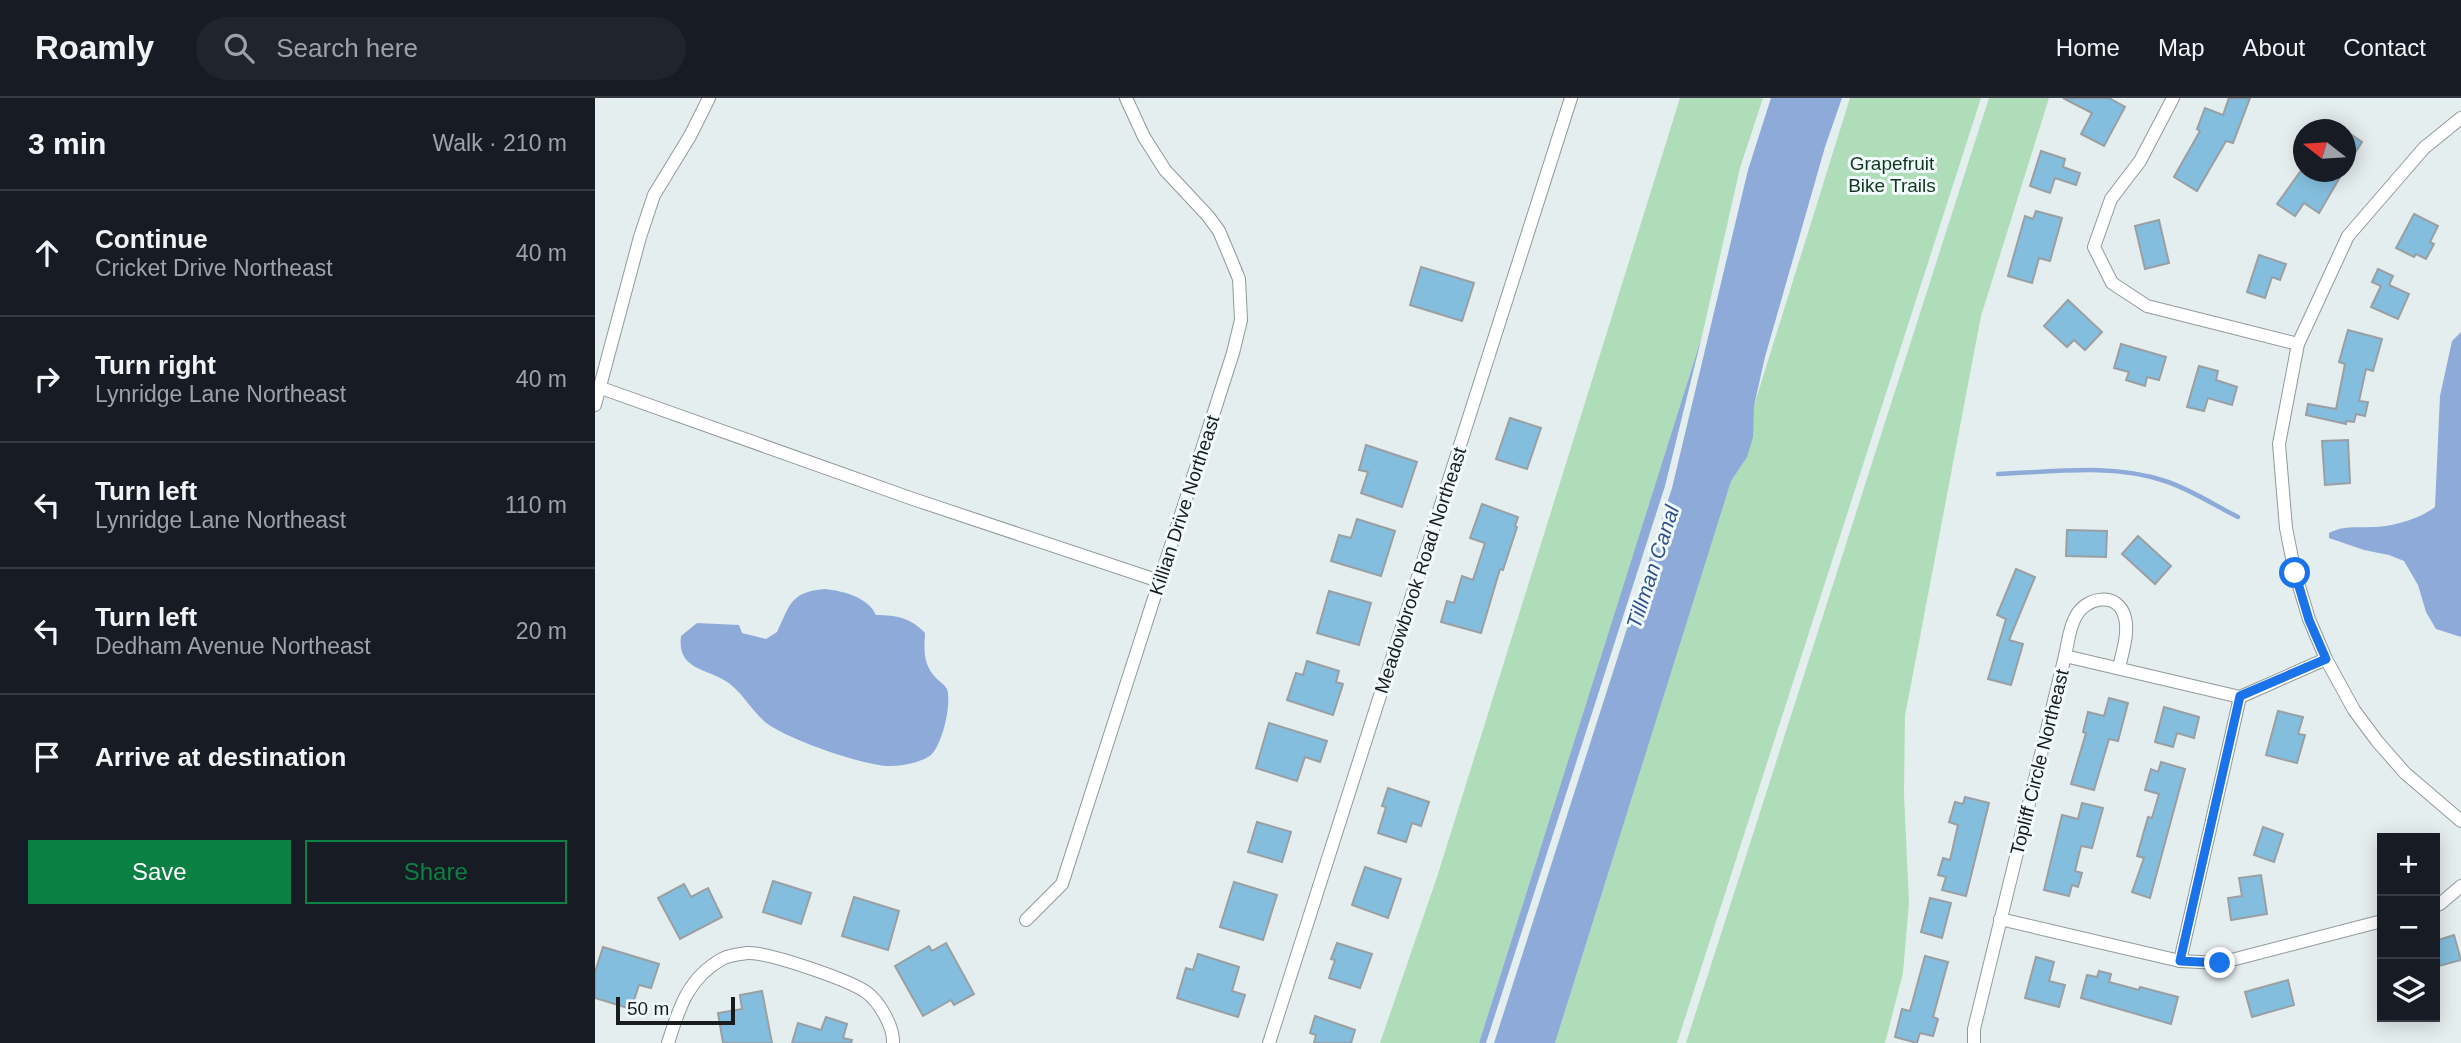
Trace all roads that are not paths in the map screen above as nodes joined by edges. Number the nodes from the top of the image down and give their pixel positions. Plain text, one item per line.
1 (709, 98) edge
2 (1126, 98) edge
3 (1571, 98) edge
4 (2173, 98) edge
5 (2461, 118) edge
6 (2298, 344) junction
7 (601, 388) junction
8 (595, 405) edge
9 (1159, 580) junction
10 (2066, 656) junction
11 (2326, 659) junction
12 (2119, 668) junction
13 (2240, 696) junction
14 (2461, 821) edge
15 (2461, 886) edge
16 (2440, 904) edge
17 (2000, 919) junction
18 (1026, 920) dead end
19 (2377, 922) edge
20 (2180, 961) junction
21 (669, 1043) edge
22 (893, 1043) edge
23 (1269, 1043) edge
24 (1974, 1043) edge

1 - 7 street
2 - 9 street, Killian Drive Northeast
3 - 23 street, Meadowbrook Road Northeast
4 - 6 street
5 - 6 street
6 - 11 street
7 - 8 street
7 - 9 street
9 - 18 street, Killian Drive Northeast
10 - 12 street, Topliff Circle Northeast
10 - 12 street
10 - 17 street, Topliff Circle Northeast
11 - 13 street
11 - 14 street
12 - 13 street, Topliff Circle Northeast
13 - 20 street
15 - 16 street
17 - 20 street
17 - 24 street, Topliff Circle Northeast
19 - 20 street
21 - 22 street

